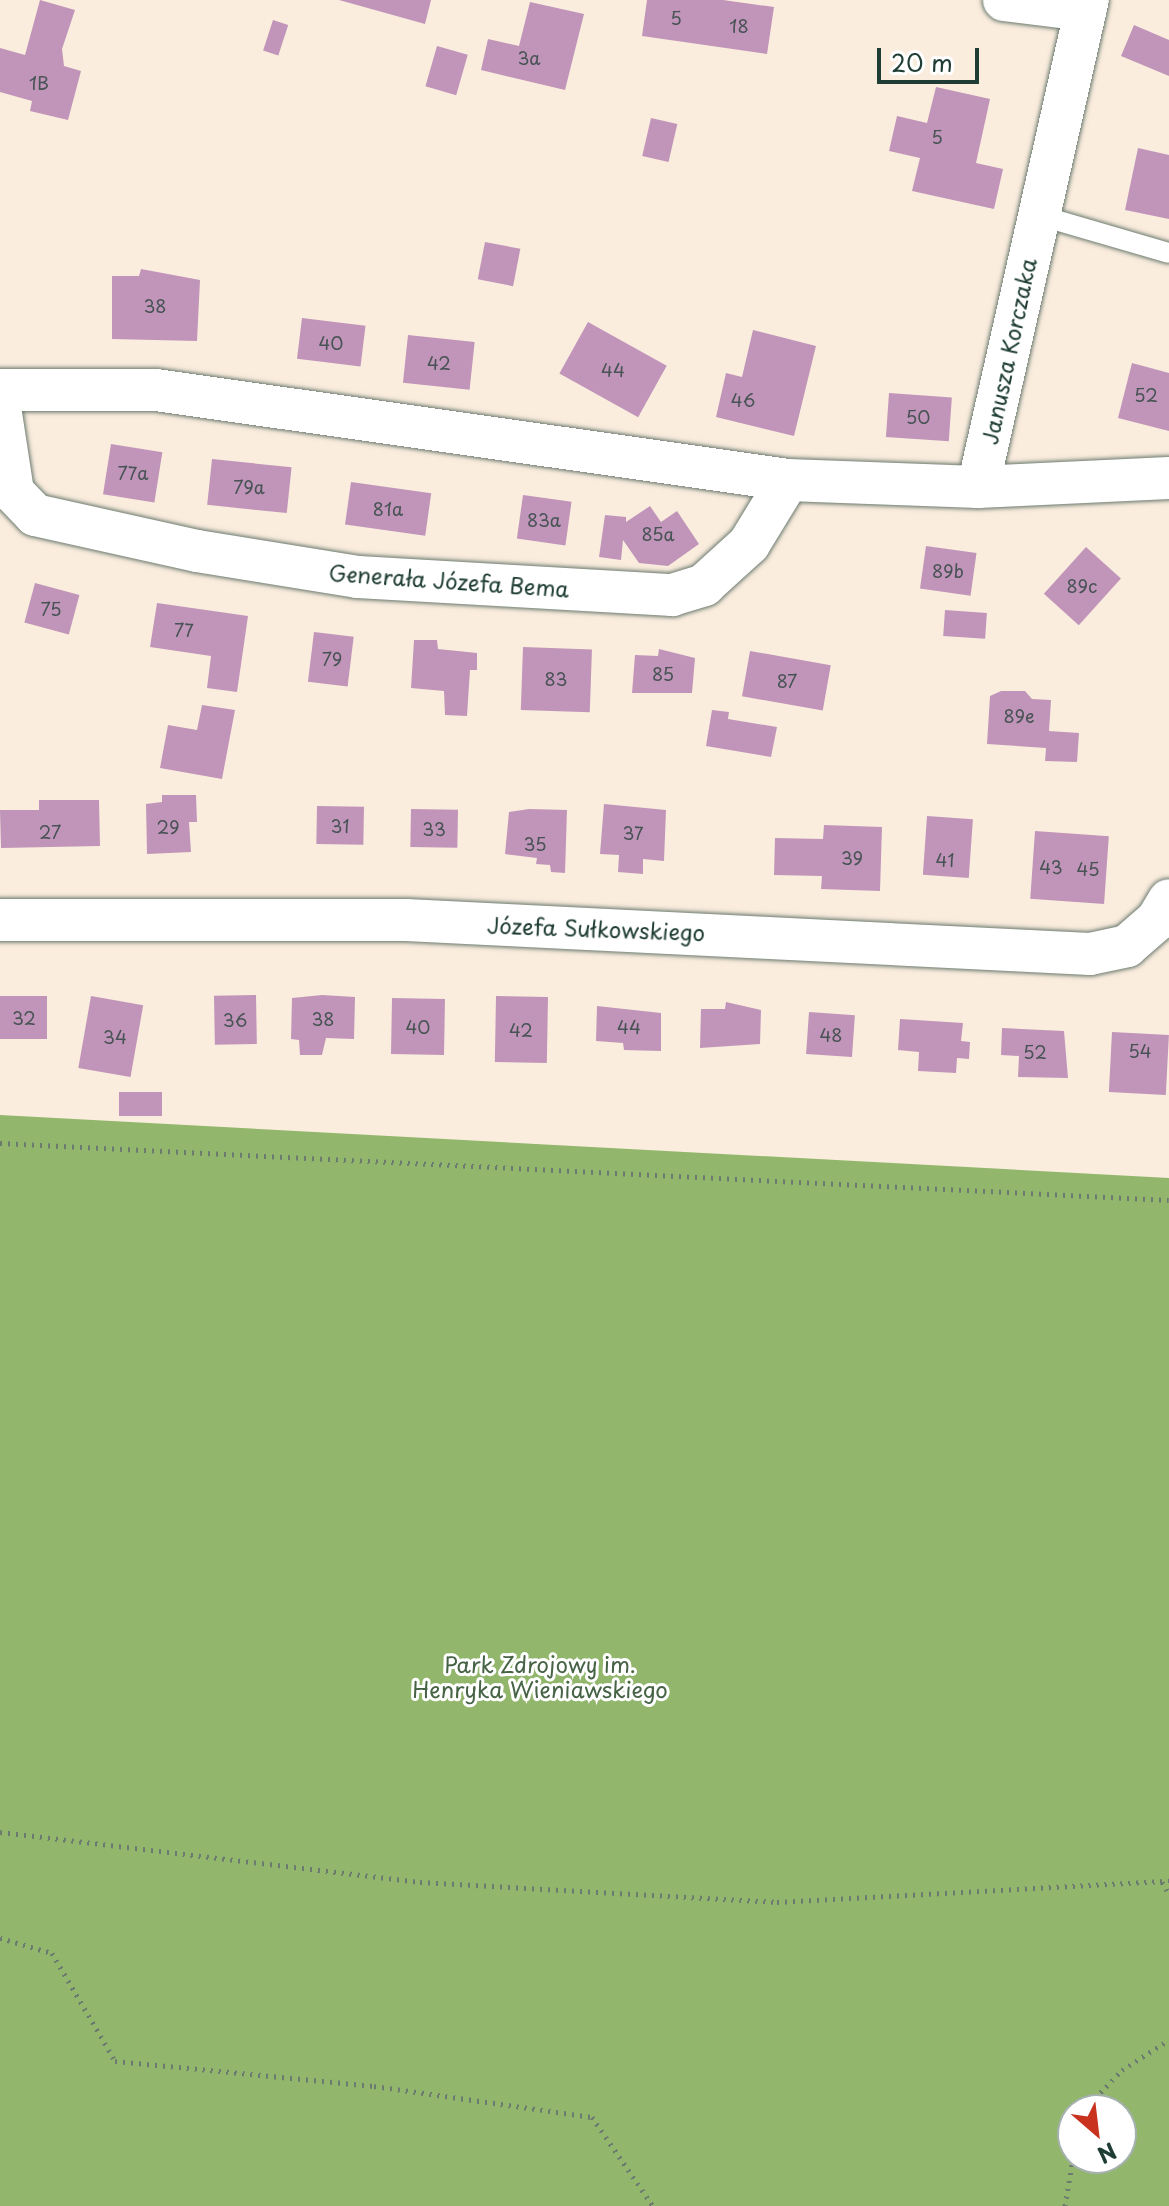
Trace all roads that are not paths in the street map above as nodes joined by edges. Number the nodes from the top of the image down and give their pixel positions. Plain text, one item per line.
1 (1004, 0) edge
2 (1087, 5) edge
3 (1038, 215) junction
4 (1169, 253) edge
5 (0, 390) edge
6 (0, 407) edge
7 (1169, 478) edge
8 (788, 480) junction
9 (978, 487) junction
10 (1169, 900) edge
11 (0, 920) edge

1 - 2 street
2 - 3 street, Janusza Korczaka
3 - 4 lane
3 - 9 street, Janusza Korczaka
5 - 8 street
6 - 8 street, Generała Józefa Bema
7 - 9 street
8 - 9 street
10 - 11 street, Józefa Sułkowskiego

